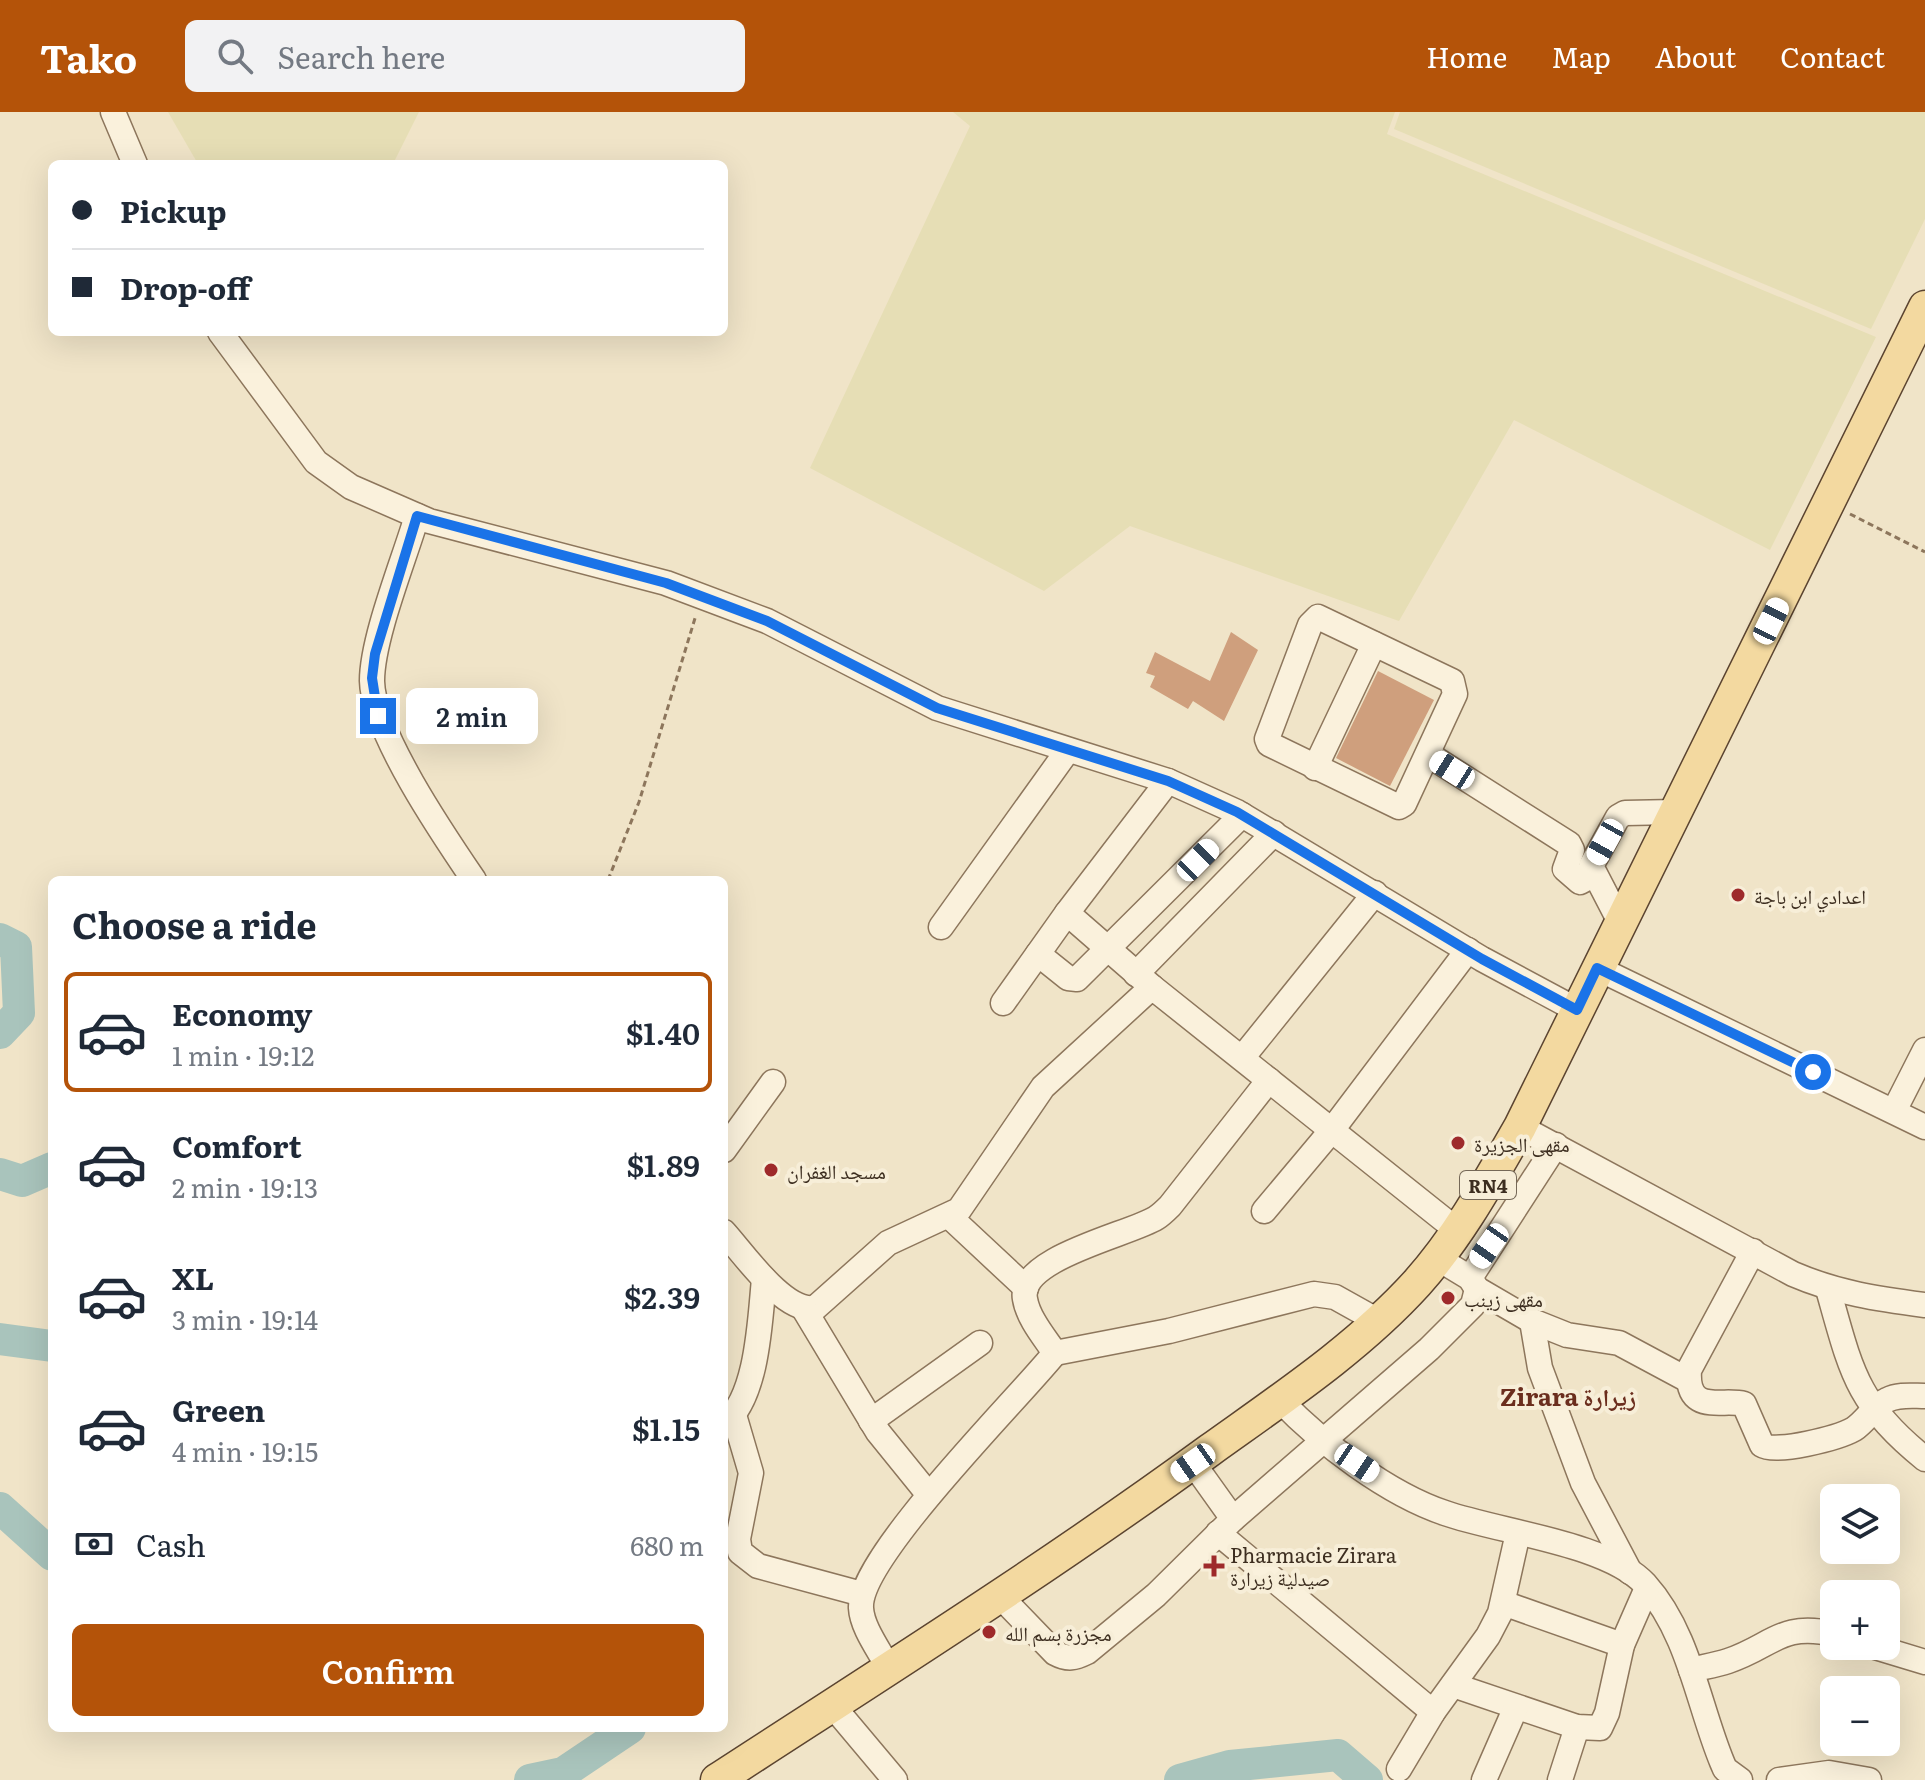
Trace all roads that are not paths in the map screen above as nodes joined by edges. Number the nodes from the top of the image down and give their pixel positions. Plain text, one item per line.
1 (113, 112) edge
2 (133, 160) edge
3 (1925, 307) edge
4 (223, 336) edge
5 (417, 516) junction
6 (1374, 644) junction
7 (1068, 750) junction
8 (1429, 755) junction
9 (1315, 768) junction
10 (1168, 781) junction
11 (1675, 812) junction
12 (1242, 815) junction
13 (1274, 833) junction
14 (1593, 875) junction
15 (471, 876) edge
16 (1375, 893) junction
17 (1067, 913) junction
18 (1620, 922) junction
19 (941, 927) dead end
20 (1109, 950) junction
21 (1468, 950) junction
22 (1038, 954) junction
23 (1597, 968) junction
24 (1144, 980) junction
25 (1003, 1003) dead end
26 (1577, 1010) junction
27 (1925, 1050) edge
28 (1242, 1058) junction
29 (1269, 1080) junction
30 (773, 1082) dead end
31 (1894, 1111) junction
32 (1520, 1127) junction
33 (1925, 1127) edge
34 (1332, 1130) junction
35 (728, 1144) edge
36 (1556, 1145) junction
37 (1264, 1211) dead end
38 (950, 1217) junction
39 (1458, 1231) junction
40 (728, 1237) edge
41 (1753, 1251) junction
42 (1437, 1258) junction
43 (764, 1279) junction
44 (1474, 1284) junction
45 (1026, 1288) junction
46 (1828, 1289) junction
47 (1925, 1305) edge
48 (804, 1309) junction
49 (1378, 1321) junction
50 (1532, 1321) junction
51 (980, 1343) dead end
52 (1055, 1353) junction
53 (1688, 1380) junction
54 (1925, 1396) edge
55 (1280, 1400) junction
56 (1873, 1411) junction
57 (729, 1420) edge
58 (871, 1421) junction
59 (1324, 1440) junction
60 (1925, 1459) edge
61 (1193, 1463) junction
62 (929, 1495) junction
63 (1225, 1526) junction
64 (1518, 1533) junction
65 (1638, 1580) junction
66 (862, 1594) junction
67 (999, 1595) junction
68 (1503, 1603) junction
69 (1820, 1632) edge
70 (1622, 1645) junction
71 (1900, 1654) edge
72 (1925, 1662) edge
73 (889, 1669) junction
74 (1691, 1670) junction
75 (1453, 1685) junction
76 (832, 1705) junction
77 (1516, 1707) junction
78 (1433, 1712) junction
79 (1577, 1727) junction
80 (1399, 1769) dead end
81 (717, 1780) edge
82 (895, 1780) edge
83 (1484, 1780) edge
84 (1560, 1780) edge
85 (1740, 1780) edge
86 (1779, 1780) edge
87 (1869, 1780) edge

1 - 2 street
3 - 11 main road, RN4
4 - 5 street
5 - 7 street
5 - 15 street
6 - 8 street
6 - 9 street
6 - 9 street
7 - 10 street
7 - 19 street
8 - 9 street
8 - 14 street
10 - 12 street
10 - 17 street
11 - 14 street
11 - 18 main road, RN4
12 - 13 street
12 - 20 street
13 - 16 street
13 - 24 street
14 - 18 street
16 - 21 street
16 - 28 street
17 - 20 street
17 - 22 street
18 - 23 main road, RN4
20 - 22 street
20 - 24 street
21 - 26 street
21 - 34 street
22 - 25 street
23 - 26 main road, RN4
23 - 31 street
24 - 28 street
24 - 38 street
26 - 32 main road, RN4
27 - 31 street
28 - 29 street
29 - 34 street
29 - 45 street
30 - 35 street
31 - 33 street
32 - 36 street
32 - 39 main road, RN4
34 - 37 street
34 - 39 street
36 - 41 street
36 - 44 street
38 - 45 street
38 - 48 street
39 - 42 main road, RN4
40 - 43 street
41 - 46 street
41 - 53 street
42 - 44 street
42 - 49 main road, RN4
43 - 48 street
43 - 57 street
44 - 50 street
44 - 59 street
45 - 52 street
46 - 47 street
46 - 56 street
48 - 58 street
49 - 52 street
49 - 55 main road, RN4
50 - 53 street
50 - 65 street
51 - 58 street
52 - 62 street
53 - 56 street
54 - 56 street
55 - 59 street
55 - 61 main road, RN4
56 - 60 street
57 - 66 street
58 - 62 street
59 - 63 street
59 - 64 street
61 - 63 street
61 - 67 main road, RN4
62 - 66 street
63 - 67 street
63 - 78 street
64 - 65 street
64 - 68 street
65 - 70 street
65 - 74 street
66 - 73 street
67 - 73 main road, RN4
68 - 70 street
68 - 75 street
69 - 74 street
70 - 79 street
71 - 72 street
73 - 76 main road, RN4
74 - 85 street
75 - 77 street
75 - 78 street
76 - 81 main road, RN4
76 - 82 street
77 - 79 street
77 - 83 street
78 - 80 street
79 - 84 street
86 - 87 street

